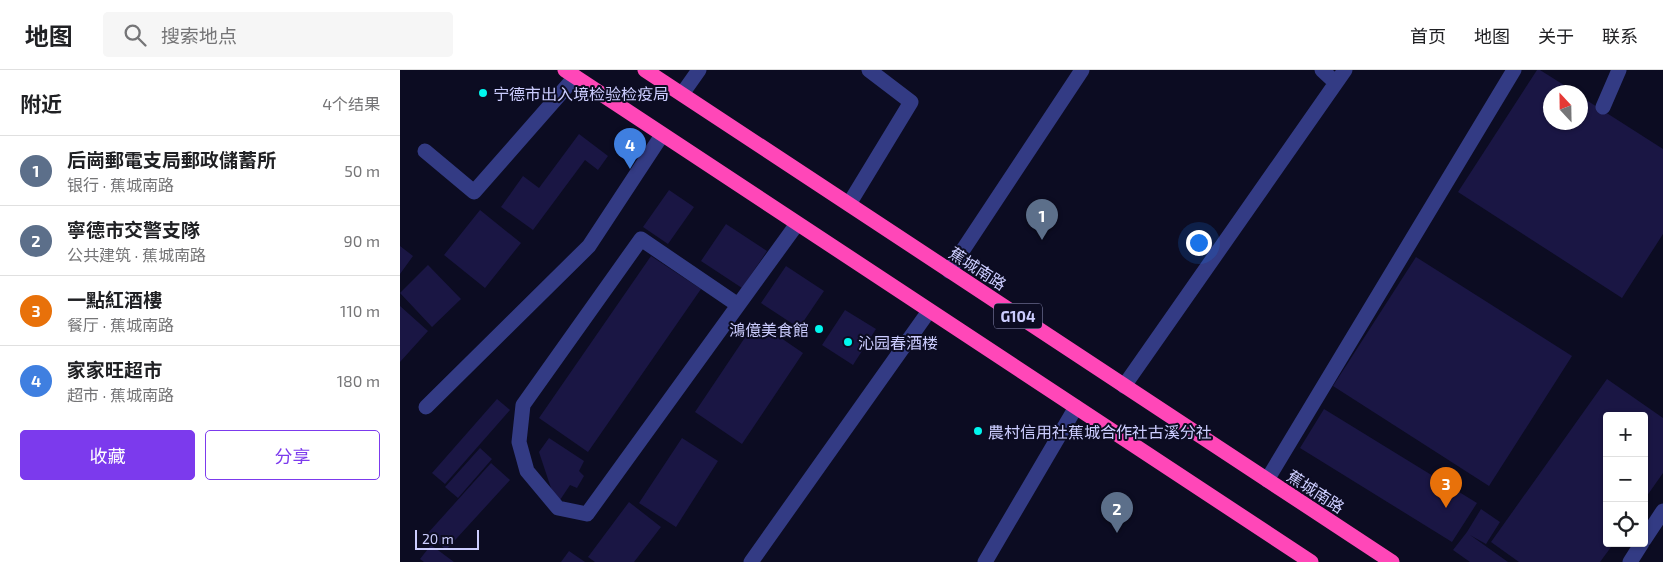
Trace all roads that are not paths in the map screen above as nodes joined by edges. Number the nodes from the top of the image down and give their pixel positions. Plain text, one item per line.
1 (645, 70) edge
2 (699, 70) edge
3 (868, 70) edge
4 (1082, 70) edge
5 (1322, 70) edge
6 (1345, 70) edge
7 (1514, 70) edge
8 (1619, 70) edge
9 (570, 74) edge
10 (1336, 83) junction
11 (682, 94) junction
12 (1603, 107) dead end
13 (662, 135) junction
14 (425, 151) dead end
15 (849, 204) junction
16 (798, 224) junction
17 (949, 271) junction
18 (738, 305) junction
19 (929, 311) junction
20 (1124, 386) junction
21 (426, 407) dead end
22 (1076, 408) junction
23 (1267, 480) junction
24 (1663, 511) edge
25 (1648, 534) edge
26 (1640, 547) edge
27 (1306, 561) edge
28 (751, 562) edge
29 (985, 562) edge
30 (1392, 562) edge
31 (1630, 562) edge

1 - 11 highway, 蕉城南路 / G104
2 - 11 street
3 - 15 street
4 - 17 street
5 - 10 street
6 - 10 street
7 - 23 street
8 - 12 street
9 - 13 highway, G104
9 - 14 street
10 - 20 street
11 - 15 highway, 蕉城南路 / G104
13 - 16 highway, G104
13 - 21 street
15 - 17 highway, 蕉城南路 / G104
16 - 18 street
16 - 19 highway, G104
17 - 20 highway, 蕉城南路 / G104
18 - 18 street
19 - 22 highway, G104
19 - 28 street
20 - 23 highway, 蕉城南路 / G104
22 - 27 highway, G104
22 - 29 street
23 - 30 highway, 蕉城南路 / G104
24 - 25 street
26 - 31 street

